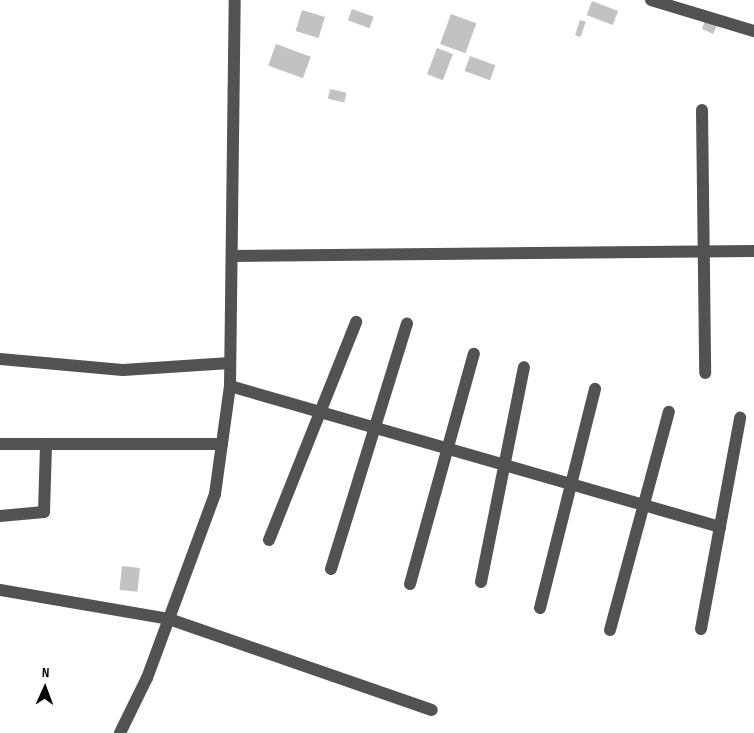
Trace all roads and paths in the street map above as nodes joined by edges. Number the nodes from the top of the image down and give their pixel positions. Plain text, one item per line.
1 (235, 0) edge
2 (651, 0) edge
3 (754, 31) edge
4 (702, 110) dead end
5 (704, 251) junction
6 (754, 251) edge
7 (232, 256) junction
8 (356, 322) dead end
9 (407, 324) dead end
10 (474, 354) dead end
11 (0, 360) edge
12 (230, 363) junction
13 (524, 368) dead end
14 (705, 372) dead end
15 (230, 386) junction
16 (595, 390) dead end
17 (320, 412) junction
18 (669, 412) dead end
19 (740, 418) dead end
20 (375, 428) junction
21 (0, 444) edge
22 (46, 444) junction
23 (222, 444) junction
24 (447, 448) junction
25 (505, 465) junction
26 (571, 484) junction
27 (644, 505) junction
28 (0, 516) edge
29 (720, 527) junction
30 (269, 540) dead end
31 (331, 569) dead end
32 (481, 582) dead end
33 (410, 584) dead end
34 (0, 590) edge
35 (540, 608) dead end
36 (168, 619) junction
37 (701, 629) dead end
38 (610, 630) dead end
39 (432, 710) dead end
40 (120, 733) edge

1 - 7 street
2 - 3 street
4 - 5 street
5 - 6 street
5 - 7 street
5 - 14 street
7 - 12 street
8 - 17 street
9 - 20 street
10 - 24 street
11 - 12 street
12 - 15 street
13 - 25 street
15 - 17 street
15 - 23 street
16 - 26 street
17 - 20 street
17 - 30 street
18 - 27 street
19 - 29 street
20 - 24 street
20 - 31 street
21 - 22 street
22 - 23 street
22 - 28 street
23 - 36 street
24 - 25 street
24 - 33 street
25 - 26 street
25 - 32 street
26 - 27 street
26 - 35 street
27 - 29 street
27 - 38 street
29 - 37 street
34 - 36 street
36 - 39 street
36 - 40 street

